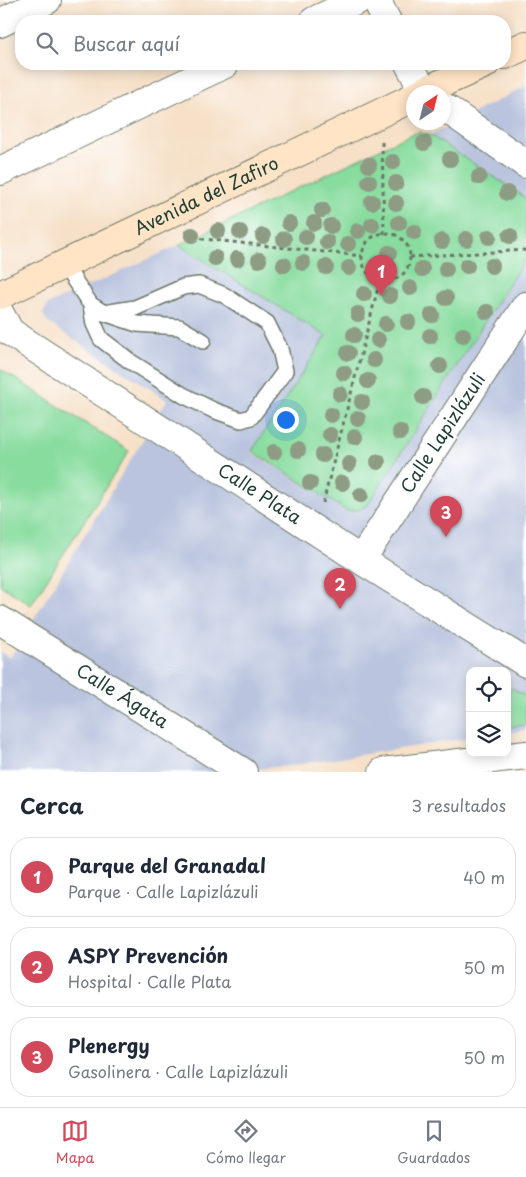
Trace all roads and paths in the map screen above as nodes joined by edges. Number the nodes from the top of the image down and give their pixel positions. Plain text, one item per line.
1 (358, 0) edge
2 (376, 0) edge
3 (27, 3) edge
4 (327, 15) edge
5 (384, 15) edge
6 (0, 23) edge
7 (526, 45) edge
8 (511, 51) edge
9 (212, 70) edge
10 (411, 70) edge
11 (472, 70) edge
12 (419, 85) edge
13 (438, 85) edge
14 (406, 101) edge
15 (451, 112) edge
16 (382, 142) dead end
17 (526, 164) edge
18 (0, 171) edge
19 (384, 234) junction
20 (182, 237) dead end
21 (526, 250) edge
22 (362, 256) junction
23 (410, 257) junction
24 (64, 265) junction
25 (380, 280) junction
26 (0, 295) edge
27 (526, 306) edge
28 (98, 309) junction
29 (0, 314) edge
30 (203, 341) dead end
31 (323, 503) dead end
32 (361, 560) junction
33 (0, 620) edge
34 (526, 663) edge
35 (526, 756) edge
36 (243, 772) edge
37 (383, 772) edge

1 - 4 street
2 - 5 street
3 - 6 street
7 - 8 main road
9 - 18 street
10 - 12 street
11 - 13 main road
14 - 24 main road, Avenida del Zafiro
15 - 17 street
16 - 19 path
19 - 22 path
19 - 23 path
20 - 22 path
21 - 23 path
22 - 25 path
23 - 25 path
24 - 26 main road, Avenida del Zafiro
24 - 28 lane
25 - 31 path
27 - 32 street, Calle Lapizlázuli
28 - 28 lane
28 - 30 lane
29 - 32 street, Calle Plata
32 - 34 street, Calle Plata
33 - 36 street, Calle Ágata
35 - 37 street

